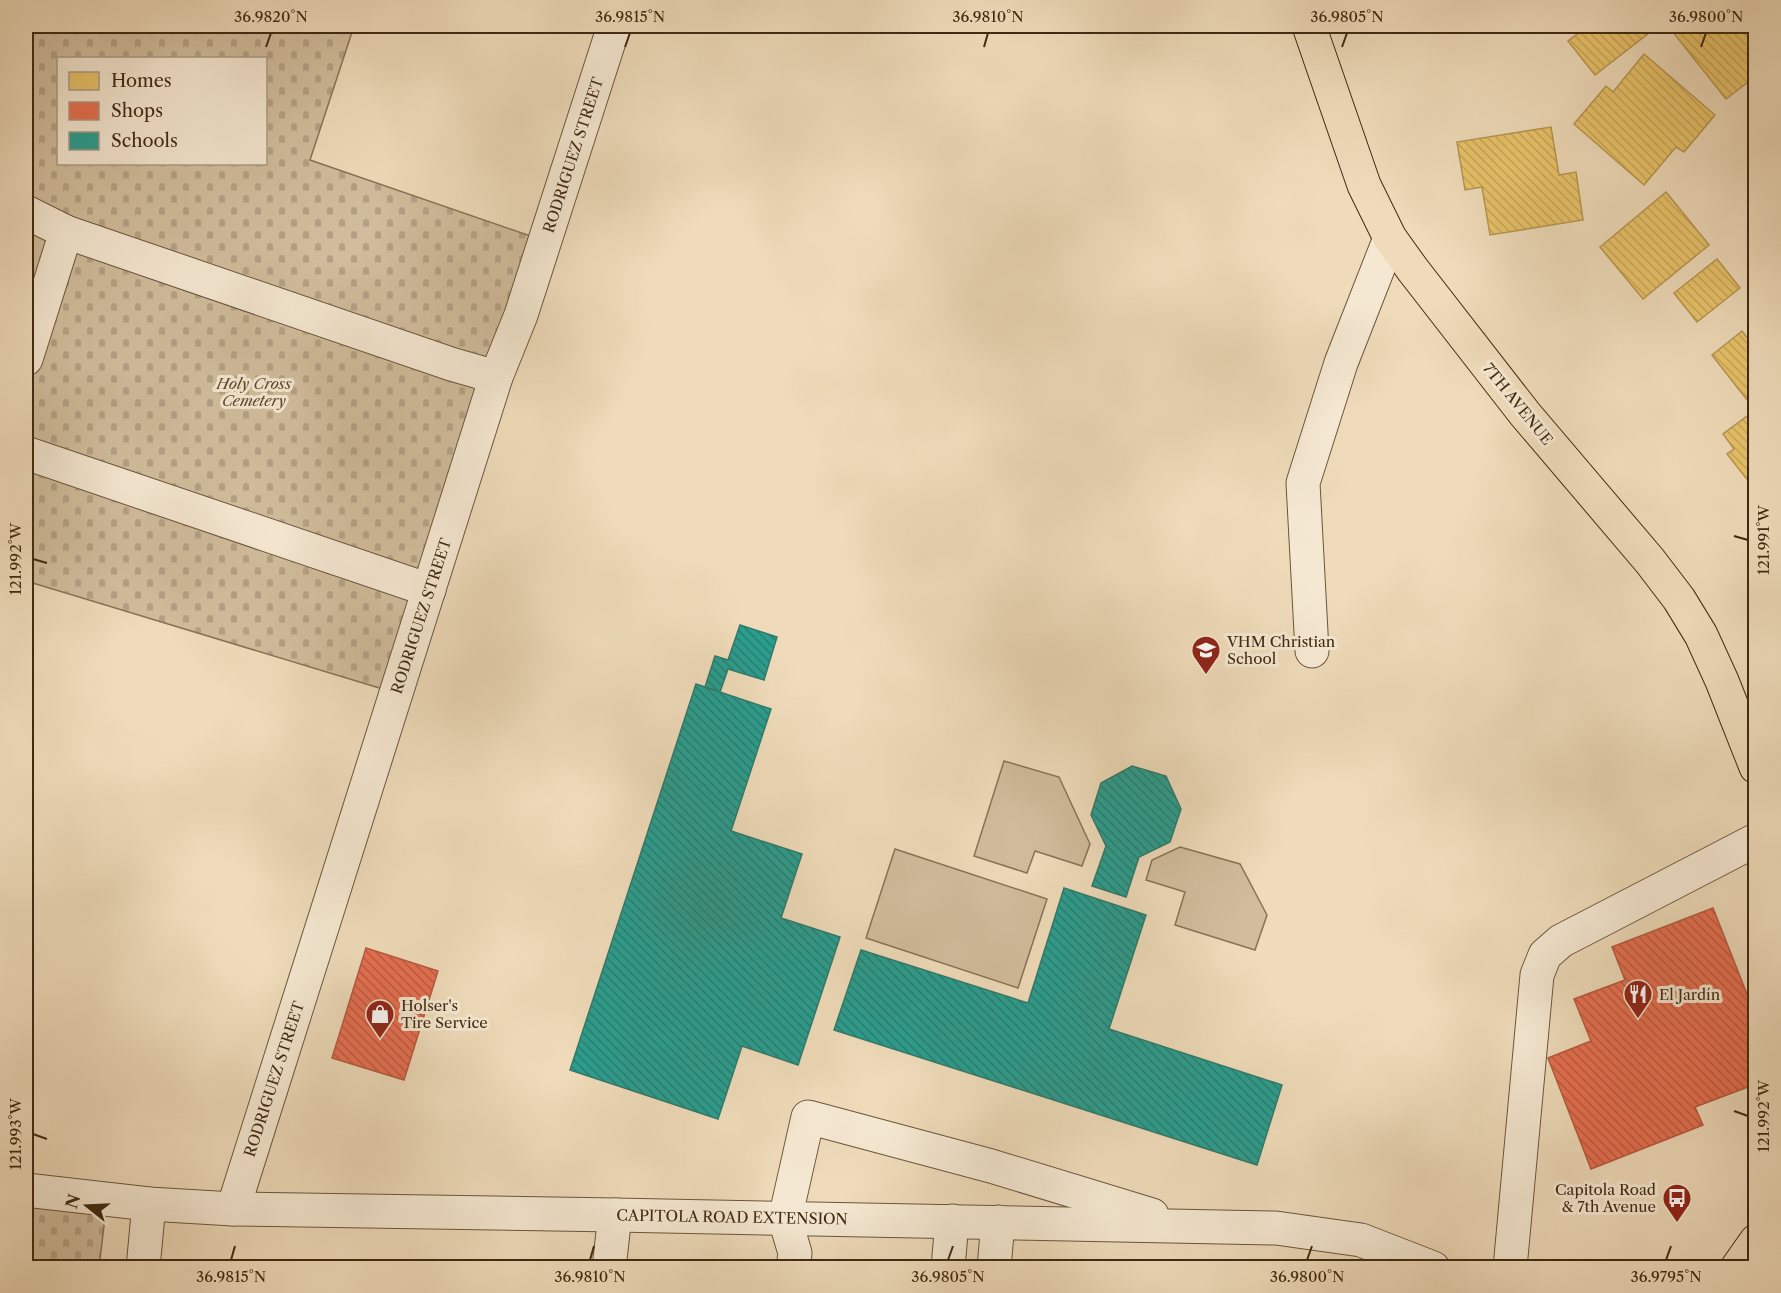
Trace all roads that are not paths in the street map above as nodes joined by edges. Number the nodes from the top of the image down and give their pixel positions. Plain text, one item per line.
1 (614, 26) edge
2 (1310, 26) edge
3 (26, 212) edge
4 (66, 232) junction
5 (1390, 238) junction
6 (26, 359) edge
7 (496, 377) junction
8 (26, 453) edge
9 (429, 590) junction
10 (1312, 651) dead end
11 (1755, 767) edge
12 (1755, 840) edge
13 (26, 1190) edge
14 (149, 1204) junction
15 (233, 1209) junction
16 (615, 1215) junction
17 (785, 1219) junction
18 (952, 1221) junction
19 (998, 1222) junction
20 (1191, 1227) junction
21 (1755, 1241) edge
22 (143, 1268) edge
23 (609, 1268) edge
24 (793, 1268) edge
25 (948, 1268) edge
26 (994, 1268) edge
27 (1433, 1268) edge
28 (1510, 1268) edge
29 (1737, 1268) edge

1 - 7 street, RODRIGUEZ STREET
2 - 5 main road, 7TH AVENUE
3 - 4 street
4 - 6 street
4 - 7 street
5 - 10 street
5 - 11 main road, 7TH AVENUE
7 - 9 street, RODRIGUEZ STREET
8 - 9 street
9 - 15 street, RODRIGUEZ STREET
12 - 28 street
13 - 14 street, CAPITOLA ROAD EXTENSION
14 - 15 street, CAPITOLA ROAD EXTENSION
14 - 22 street
15 - 16 street, CAPITOLA ROAD EXTENSION
16 - 17 street, CAPITOLA ROAD EXTENSION
16 - 23 street
17 - 18 street, CAPITOLA ROAD EXTENSION
17 - 20 street
17 - 24 street
18 - 19 street, CAPITOLA ROAD EXTENSION
18 - 25 street
19 - 20 street, CAPITOLA ROAD EXTENSION
19 - 26 street
20 - 27 street, CAPITOLA ROAD EXTENSION
21 - 29 main road

